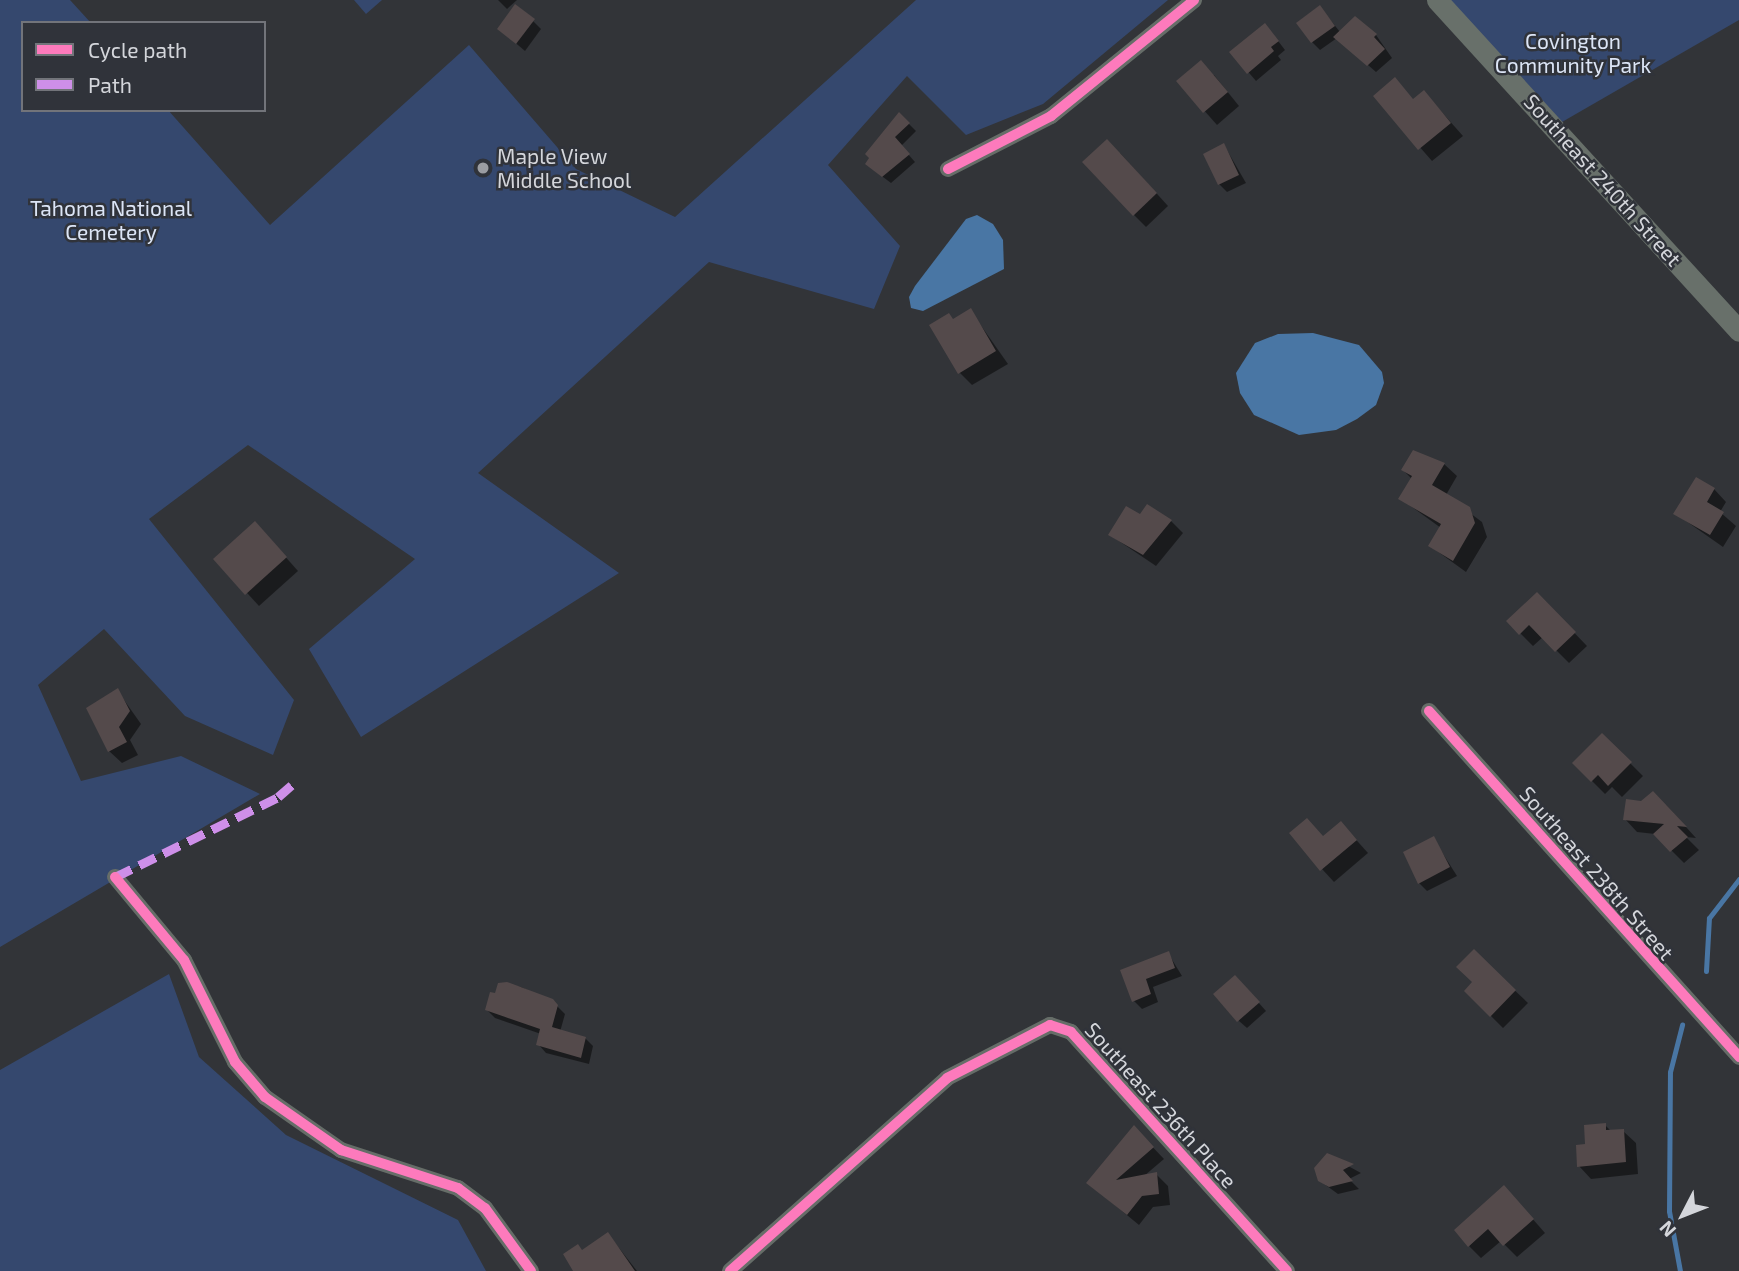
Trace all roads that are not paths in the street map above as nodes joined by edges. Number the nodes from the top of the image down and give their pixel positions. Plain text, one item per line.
1 (1194, 0) edge
2 (1437, 0) edge
3 (948, 169) dead end
4 (1739, 331) edge
5 (1429, 711) dead end
6 (115, 877) dead end
7 (1739, 1057) edge
8 (531, 1271) edge
9 (730, 1271) edge
10 (1287, 1271) edge

1 - 3 street
2 - 4 main road, Southeast 240th Street
5 - 7 street, Southeast 238th Street
6 - 8 street
9 - 10 street, Southeast 236th Place

